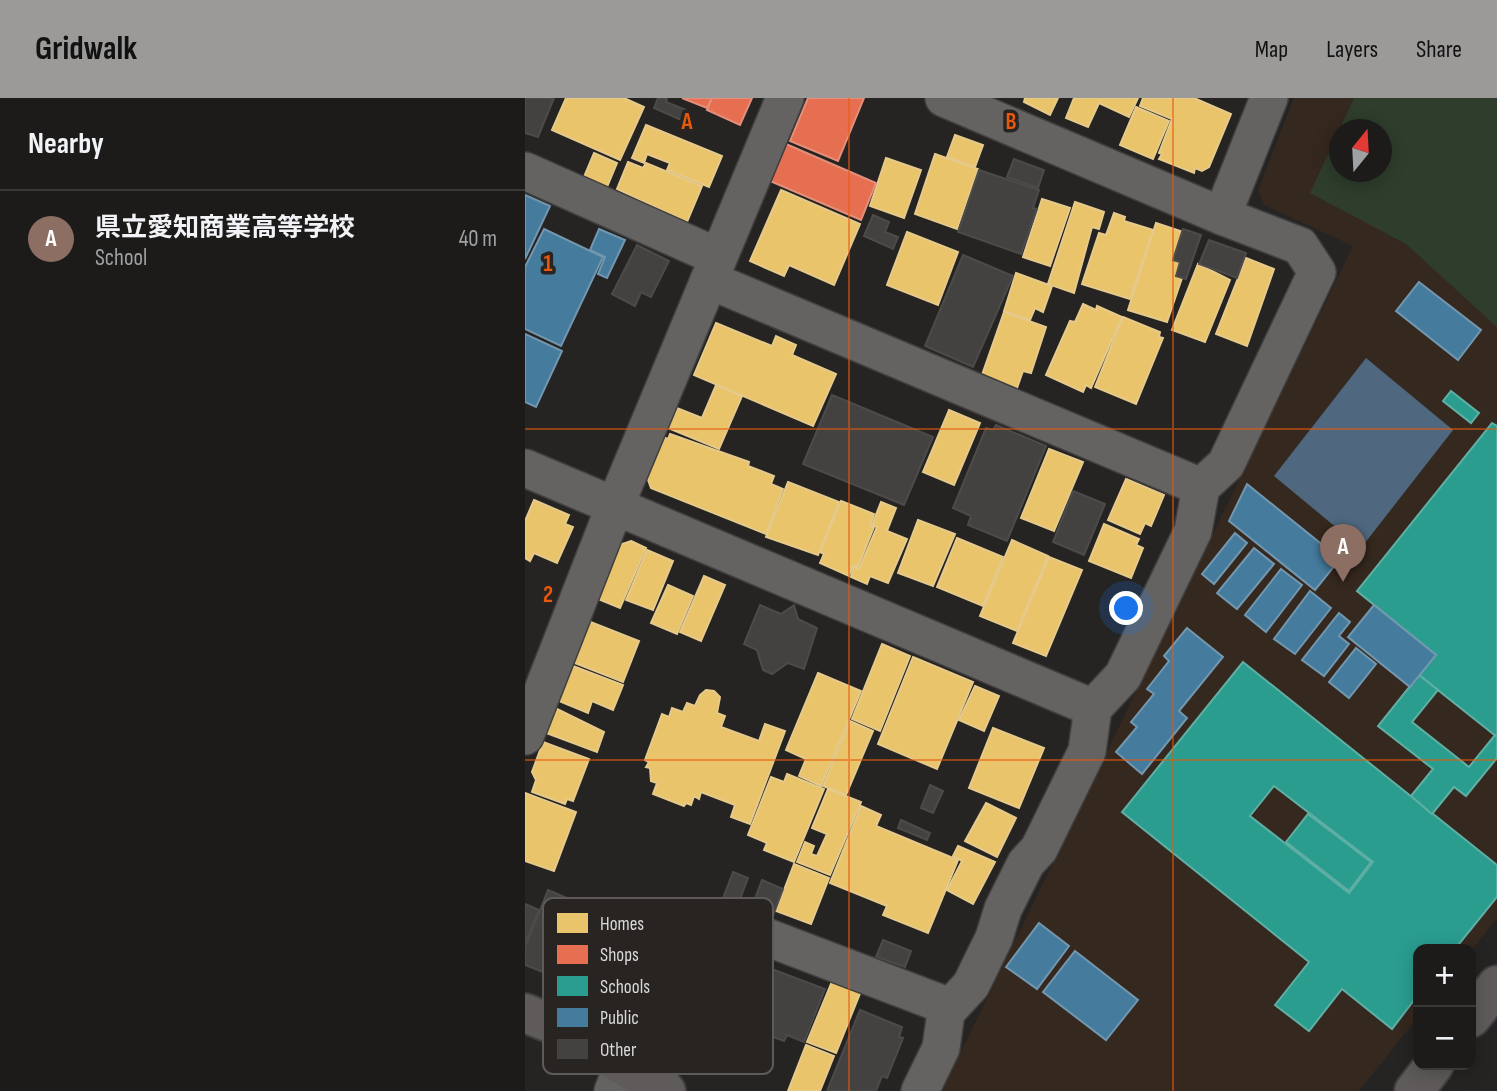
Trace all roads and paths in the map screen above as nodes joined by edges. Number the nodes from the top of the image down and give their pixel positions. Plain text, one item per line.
1 (785, 98) edge
2 (944, 98) edge
3 (1269, 98) edge
4 (1004, 110) edge
5 (525, 172) edge
6 (1222, 216) junction
7 (714, 268) junction
8 (525, 468) edge
9 (1201, 488) junction
10 (615, 506) junction
11 (1093, 708) junction
12 (525, 736) edge
13 (773, 940) edge
14 (1497, 985) edge
15 (950, 1007) junction
16 (1476, 1012) edge
17 (525, 1013) edge
18 (543, 1020) edge
19 (1430, 1070) edge
20 (920, 1091) edge
21 (1413, 1091) edge

1 - 7 street
2 - 4 street
3 - 6 street
4 - 6 street
5 - 7 street
6 - 9 street
7 - 9 street
7 - 10 street
8 - 10 street
9 - 11 street
10 - 11 street
10 - 12 street
11 - 15 street
13 - 15 street
14 - 16 street
15 - 20 street
17 - 18 street
19 - 21 street

